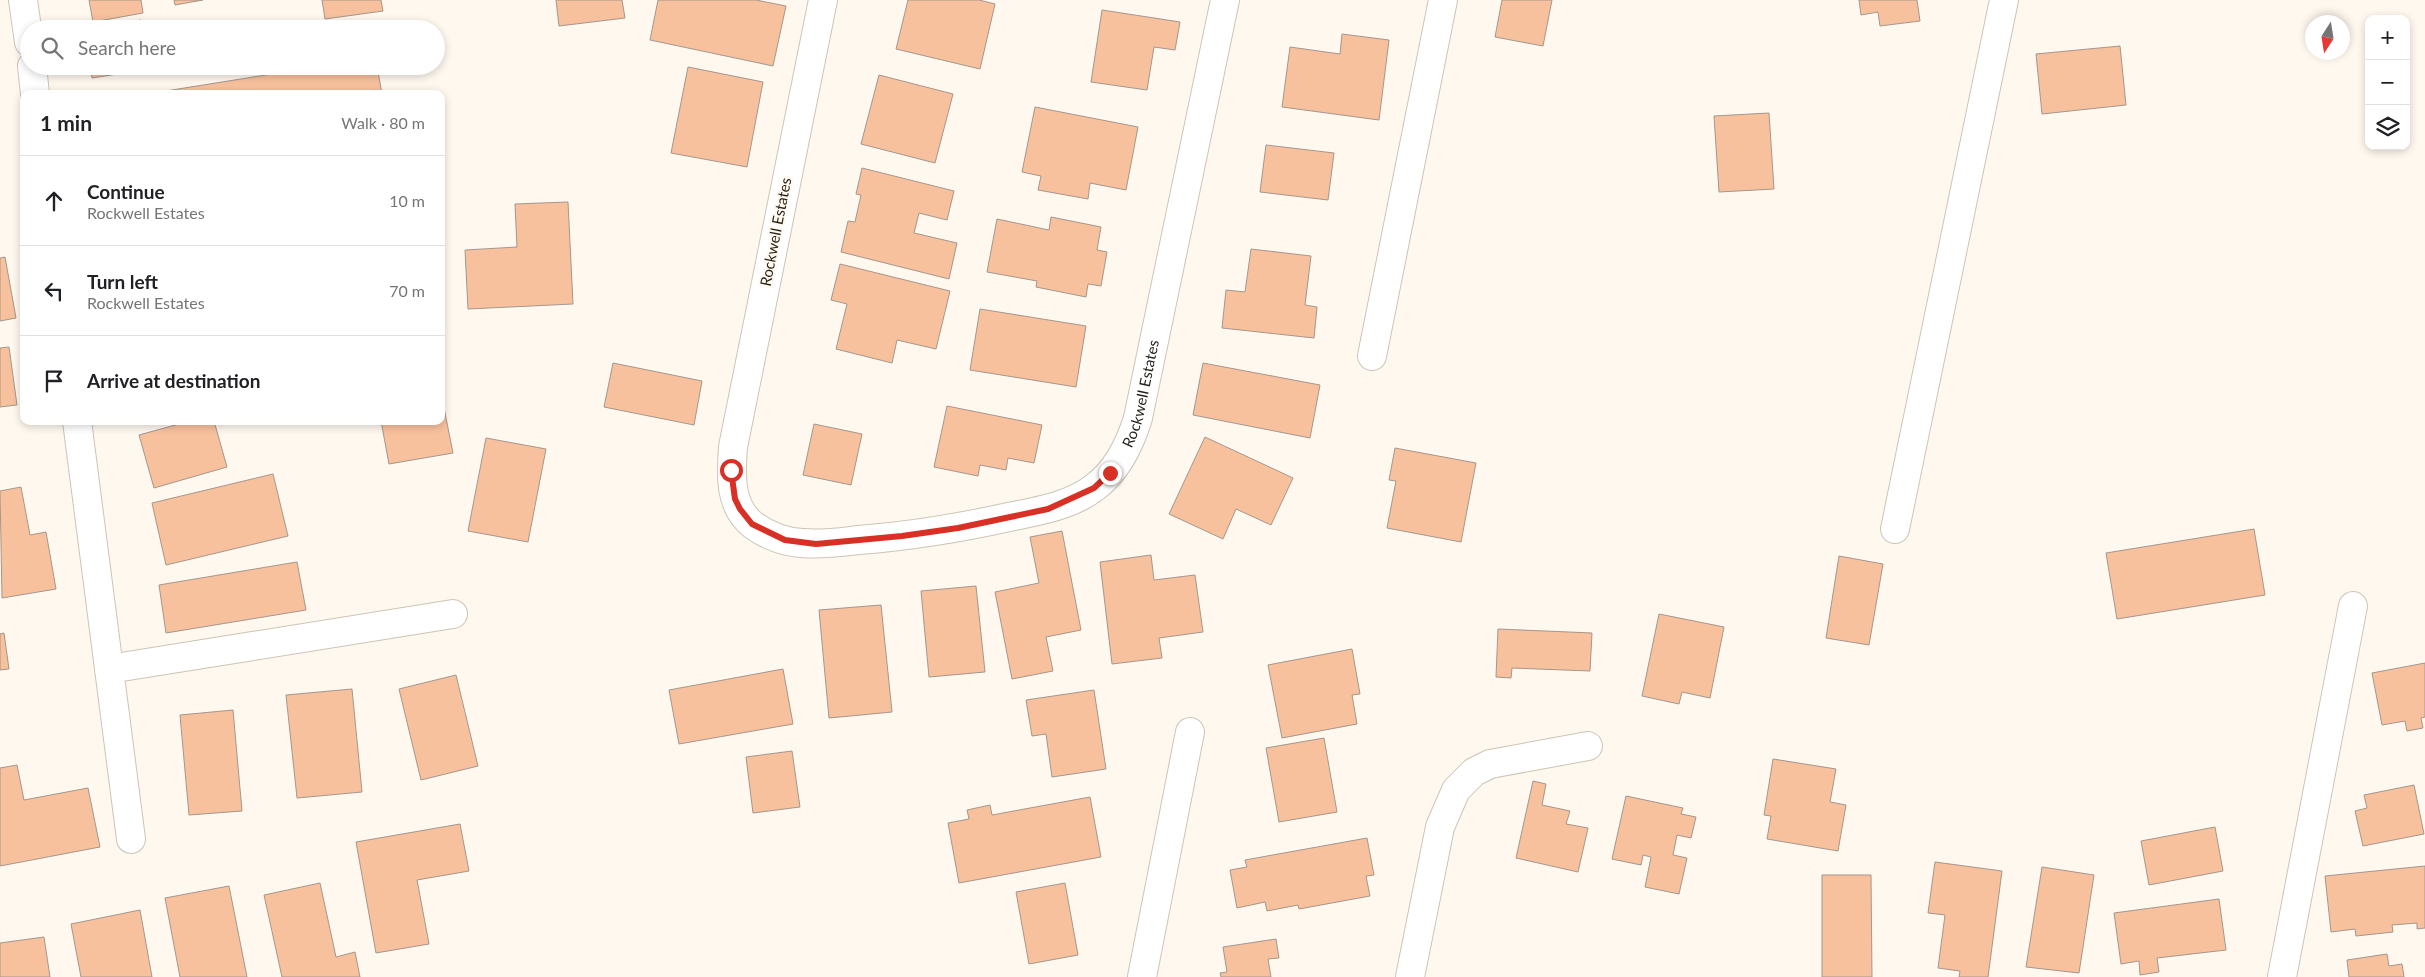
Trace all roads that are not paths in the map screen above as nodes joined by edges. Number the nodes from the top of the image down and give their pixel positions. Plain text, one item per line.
1 (24, 0) edge
2 (823, 0) edge
3 (1224, 0) edge
4 (1443, 0) edge
5 (2004, 0) edge
6 (26, 20) edge
7 (33, 75) edge
8 (35, 90) edge
9 (1372, 356) dead end
10 (78, 425) edge
11 (1895, 528) dead end
12 (2354, 606) dead end
13 (453, 614) dead end
14 (109, 669) junction
15 (1190, 732) dead end
16 (1588, 746) dead end
17 (131, 839) dead end
18 (1142, 977) edge
19 (1410, 977) edge
20 (2282, 977) edge

1 - 6 street
2 - 3 street, Rockwell Estates
4 - 9 street
5 - 11 street
7 - 8 street
10 - 14 street
12 - 20 street
13 - 14 street
14 - 17 street
15 - 18 street
16 - 19 street

